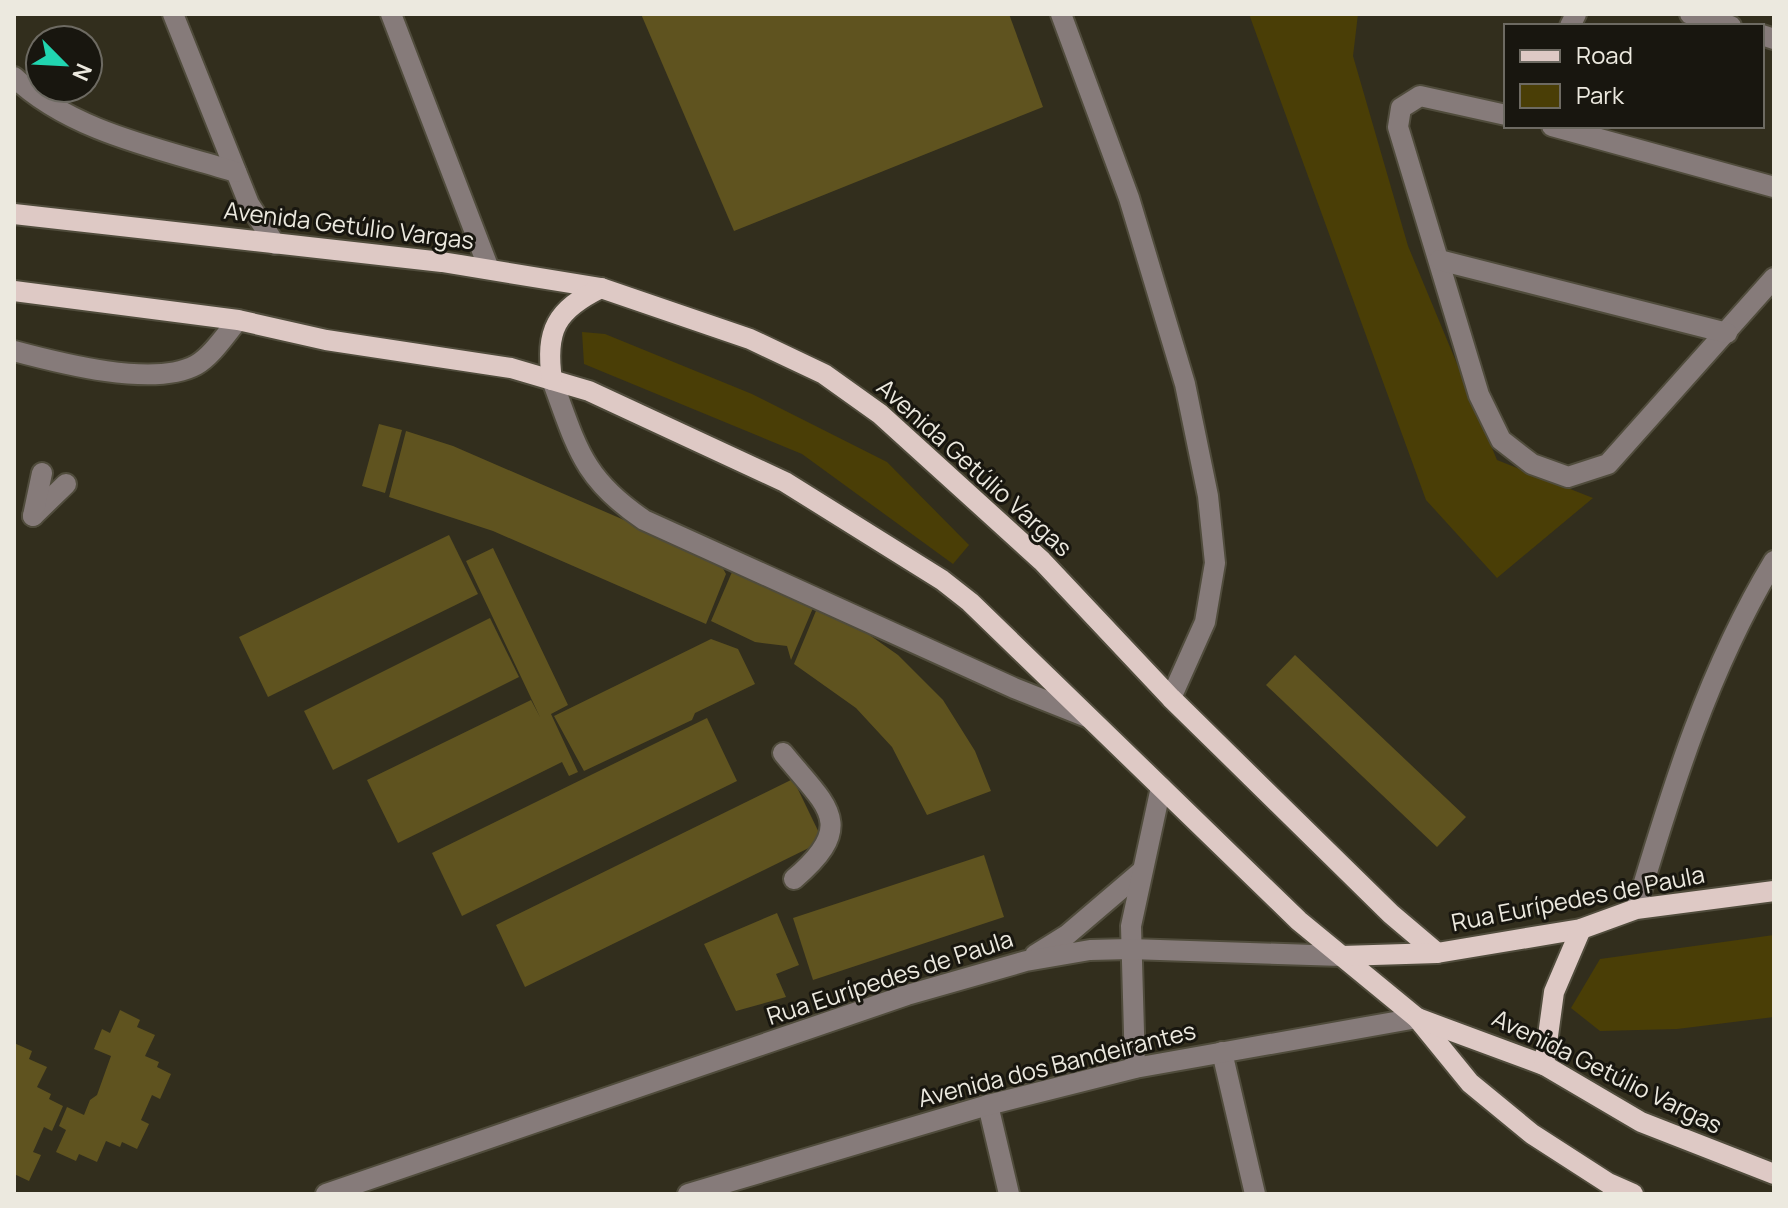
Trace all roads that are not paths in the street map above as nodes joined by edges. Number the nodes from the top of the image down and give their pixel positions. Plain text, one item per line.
1 (173, 14) edge
2 (391, 14) edge
3 (1061, 14) edge
4 (1690, 14) edge
5 (1724, 24) edge
6 (14, 77) edge
7 (1504, 115) edge
8 (1559, 128) edge
9 (236, 172) junction
10 (1774, 187) edge
11 (14, 214) edge
12 (275, 244) junction
13 (1439, 260) junction
14 (489, 269) junction
15 (1774, 278) edge
16 (601, 288) junction
17 (14, 291) edge
18 (238, 320) junction
19 (1727, 333) junction
20 (14, 351) edge
21 (552, 380) junction
22 (42, 473) dead end
23 (66, 484) dead end
24 (1774, 561) edge
25 (1171, 698) junction
26 (1087, 717) junction
27 (783, 753) dead end
28 (1161, 787) junction
29 (1142, 871) junction
30 (794, 879) dead end
31 (1774, 891) edge
32 (1636, 909) junction
33 (1581, 929) junction
34 (1130, 949) junction
35 (1437, 953) junction
36 (1342, 956) junction
37 (1026, 961) junction
38 (1417, 1018) junction
39 (1222, 1052) junction
40 (1544, 1065) junction
41 (1135, 1068) junction
42 (988, 1105) junction
43 (1774, 1174) edge
44 (713, 1191) edge
45 (326, 1194) edge
46 (688, 1194) edge
47 (1009, 1194) edge
48 (1255, 1194) edge
49 (1633, 1194) edge

1 - 9 street
2 - 14 street
3 - 25 street
4 - 5 street
6 - 9 street
7 - 13 street
8 - 10 street
9 - 12 street
11 - 12 main road, Avenida Getúlio Vargas
12 - 14 main road, Avenida Getúlio Vargas
13 - 19 street
13 - 19 street
14 - 16 main road, Avenida Getúlio Vargas
15 - 19 street
16 - 21 main road
16 - 25 main road, Avenida Getúlio Vargas
17 - 18 main road, Avenida Getúlio Vargas
18 - 20 street
18 - 21 main road, Avenida Getúlio Vargas
21 - 26 main road, Avenida Getúlio Vargas
21 - 26 street
22 - 23 street
24 - 32 street
25 - 35 main road, Avenida Getúlio Vargas
26 - 28 main road, Avenida Getúlio Vargas
27 - 30 street
28 - 29 street
28 - 36 main road, Avenida Getúlio Vargas
29 - 34 street
29 - 37 street
31 - 32 main road, Rua Eurípedes de Paula
32 - 33 main road, Rua Eurípedes de Paula
33 - 35 main road, Rua Eurípedes de Paula
33 - 40 main road
34 - 36 street, Rua Eurípedes de Paula
34 - 37 street, Rua Eurípedes de Paula
34 - 41 street
35 - 36 main road, Rua Eurípedes de Paula
36 - 38 main road, Avenida Getúlio Vargas
37 - 45 street, Rua Eurípedes de Paula
38 - 39 street, Avenida dos Bandeirantes
38 - 40 main road, Avenida Getúlio Vargas
38 - 49 main road, Avenida Getúlio Vargas
39 - 41 street, Avenida dos Bandeirantes
39 - 48 street
40 - 43 main road, Avenida Getúlio Vargas
41 - 42 street, Avenida dos Bandeirantes
42 - 44 street, Avenida dos Bandeirantes
42 - 47 street
44 - 46 street, Avenida dos Bandeirantes

